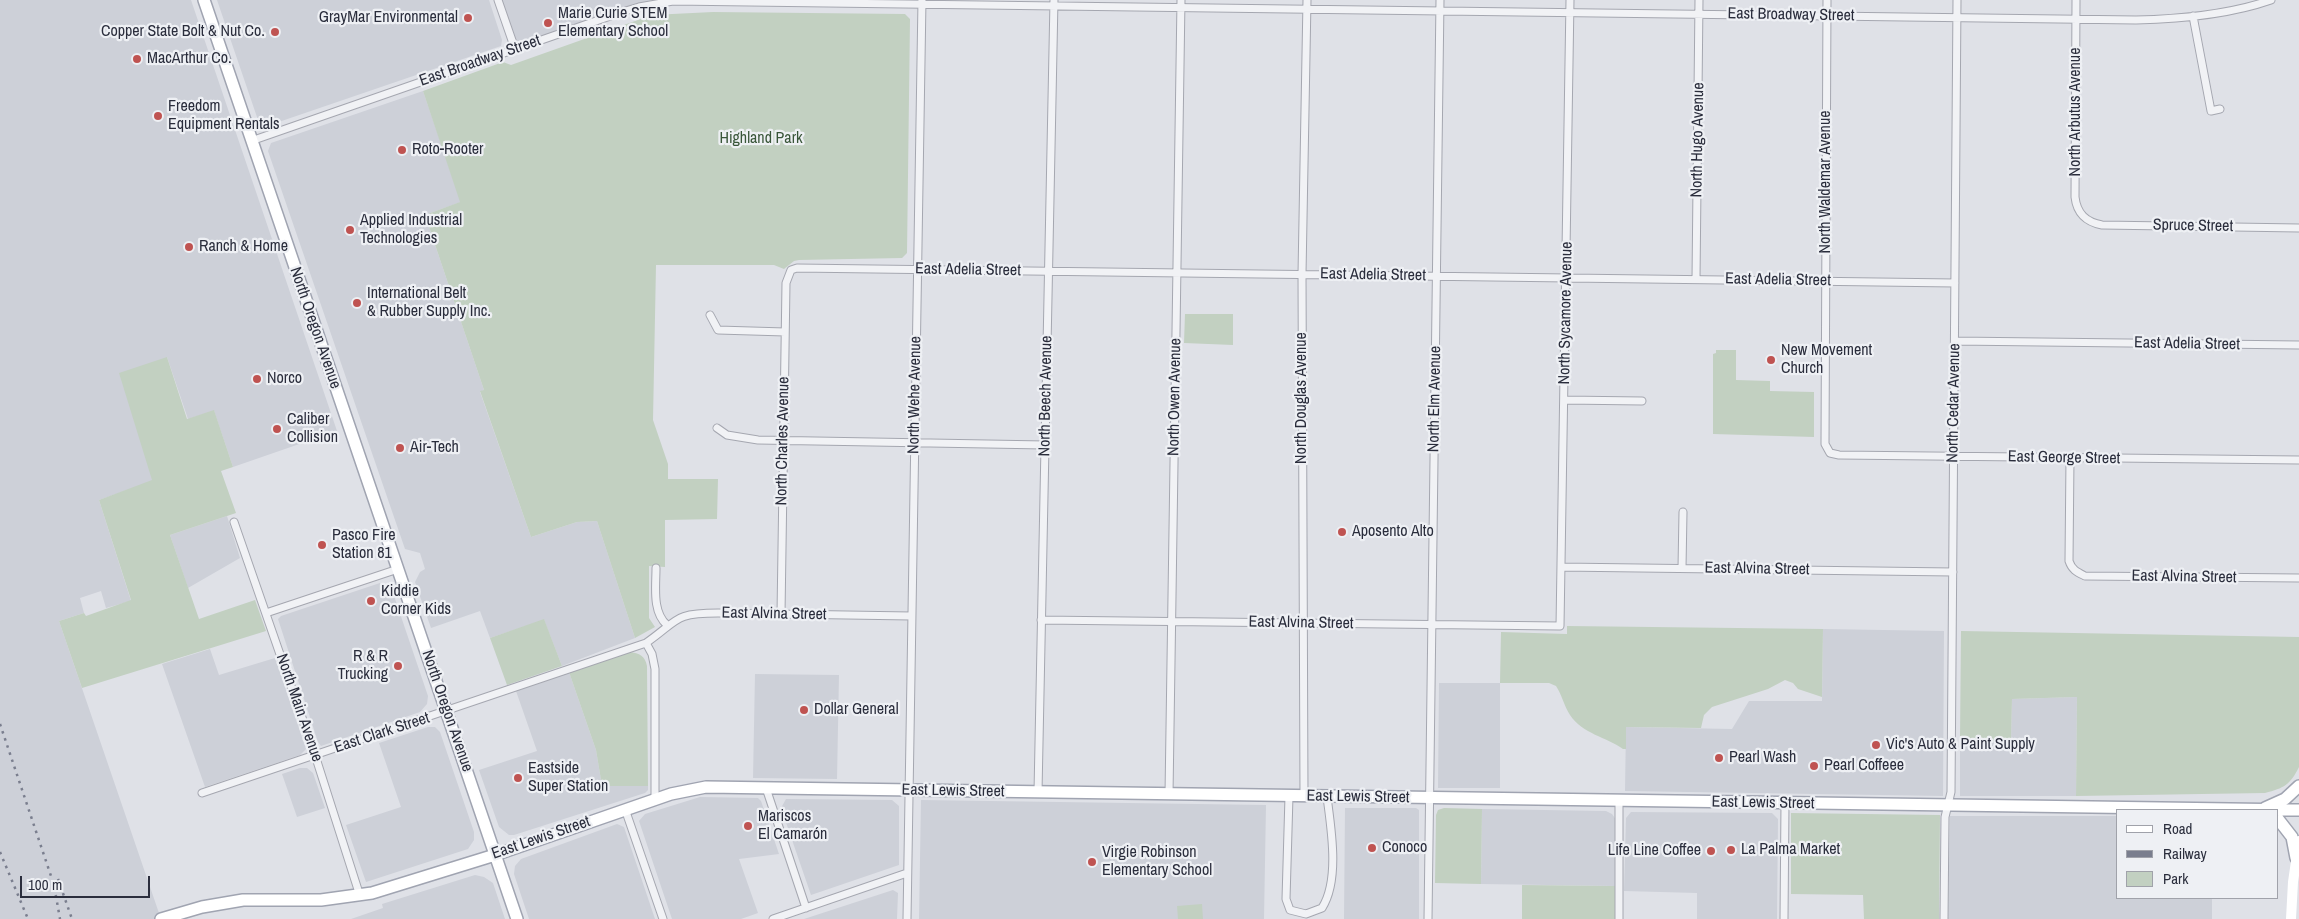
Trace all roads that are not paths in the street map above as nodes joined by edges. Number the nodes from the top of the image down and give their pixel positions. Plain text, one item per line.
1 (204, 0) edge
2 (498, 0) edge
3 (1307, 0) edge
4 (1440, 0) edge
5 (1570, 0) edge
6 (1699, 0) edge
7 (1827, 0) edge
8 (1957, 0) edge
9 (2076, 0) edge
10 (2271, 0) edge
11 (922, 2) edge
12 (1054, 3) edge
13 (1181, 4) edge
14 (1307, 9) junction
15 (1440, 10) junction
16 (1570, 12) junction
17 (1699, 14) junction
18 (1827, 15) junction
19 (2193, 16) junction
20 (1957, 17) junction
21 (2076, 19) junction
22 (515, 49) junction
23 (2220, 109) dead end
24 (251, 141) junction
25 (2088, 220) joint
26 (2299, 228) edge
27 (917, 269) junction
28 (791, 270) joint
29 (1048, 271) junction
30 (1177, 273) junction
31 (1302, 274) junction
32 (1437, 276) junction
33 (1566, 278) junction
34 (1696, 279) junction
35 (1826, 281) junction
36 (1955, 283) junction
37 (710, 315) dead end
38 (785, 332) junction
39 (1955, 341) junction
40 (2299, 346) edge
41 (1564, 400) junction
42 (1642, 401) dead end
43 (717, 428) dead end
44 (782, 442) junction
45 (914, 443) junction
46 (1045, 445) junction
47 (1830, 453) joint
48 (1954, 457) junction
49 (2070, 458) junction
50 (2299, 460) edge
51 (1683, 512) dead end
52 (234, 522) dead end
53 (1561, 567) junction
54 (656, 568) dead end
55 (1682, 568) junction
56 (398, 569) junction
57 (1953, 572) junction
58 (2298, 578) edge
59 (266, 613) junction
60 (781, 614) junction
61 (911, 616) junction
62 (1041, 620) junction
63 (1171, 621) junction
64 (1303, 623) junction
65 (667, 625) junction
66 (1432, 625) junction
67 (1560, 626) joint
68 (646, 643) junction
69 (446, 712) junction
70 (315, 755) junction
71 (2299, 786) edge
72 (766, 788) junction
73 (908, 790) junction
74 (1038, 792) junction
75 (202, 793) dead end
76 (1169, 795) junction
77 (1289, 796) junction
78 (1304, 796) junction
79 (1327, 797) junction
80 (1429, 798) junction
81 (655, 799) junction
82 (1619, 800) junction
83 (1785, 803) junction
84 (1948, 805) junction
85 (626, 809) junction
86 (2195, 809) edge
87 (2260, 809) edge
88 (2279, 810) edge
89 (2299, 810) edge
90 (2279, 820) edge
91 (2299, 842) edge
92 (495, 855) junction
93 (2296, 858) junction
94 (907, 874) junction
95 (360, 896) junction
96 (806, 908) junction
97 (161, 919) edge
98 (517, 919) edge
99 (663, 919) edge
100 (774, 919) edge
101 (907, 919) edge
102 (1428, 919) edge
103 (1619, 919) edge
104 (1784, 919) edge
105 (1944, 919) edge
106 (2291, 919) edge

1 - 24 main road, North Oregon Avenue
2 - 22 street
3 - 14 street, North Douglas Avenue
4 - 15 street, North Elm Avenue
5 - 16 street, North Sycamore Avenue
6 - 17 street, North Hugo Avenue
7 - 18 street, North Waldemar Avenue
8 - 20 street, North Cedar Avenue
9 - 21 street, North Arbutus Avenue
10 - 19 street, East Broadway Street
11 - 12 street, East Broadway Street
11 - 22 street, East Broadway Street
11 - 27 street, North Wehe Avenue
12 - 13 street, East Broadway Street
12 - 29 street, North Beech Avenue
13 - 14 street, East Broadway Street
13 - 30 street, North Owen Avenue
14 - 15 street, East Broadway Street
14 - 31 street, North Douglas Avenue
15 - 16 street, East Broadway Street
15 - 32 street, North Elm Avenue
16 - 17 street, East Broadway Street
16 - 33 street, North Sycamore Avenue
17 - 18 street, East Broadway Street
17 - 34 street, North Hugo Avenue
18 - 20 street, East Broadway Street
18 - 35 street, North Waldemar Avenue
19 - 21 street, East Broadway Street
19 - 23 street
20 - 21 street, East Broadway Street
20 - 36 street, North Cedar Avenue
21 - 25 street, North Arbutus Avenue
22 - 24 street, East Broadway Street
24 - 56 main road, North Oregon Avenue
25 - 26 street, Spruce Street
27 - 28 street, East Adelia Street
27 - 29 street, East Adelia Street
27 - 45 street, North Wehe Avenue
28 - 38 street, North Charles Avenue
29 - 30 street, East Adelia Street
29 - 46 street, North Beech Avenue
30 - 31 street, East Adelia Street
30 - 63 street, North Owen Avenue
31 - 32 street, East Adelia Street
31 - 64 street, North Douglas Avenue
32 - 33 street, East Adelia Street
32 - 66 street, North Elm Avenue
33 - 34 street, East Adelia Street
33 - 41 street, North Sycamore Avenue
34 - 35 street, East Adelia Street
35 - 36 street, East Adelia Street
35 - 47 street, North Waldemar Avenue
36 - 39 street, North Cedar Avenue
37 - 38 street
38 - 44 street, North Charles Avenue
39 - 40 street, East Adelia Street
39 - 48 street, North Cedar Avenue
41 - 42 street
41 - 53 street, North Sycamore Avenue
43 - 44 street
44 - 45 street
44 - 60 street, North Charles Avenue
45 - 46 street
45 - 61 street, North Wehe Avenue
46 - 62 street, North Beech Avenue
47 - 48 street, East George Street
48 - 49 street, East George Street
48 - 57 street, North Cedar Avenue
49 - 50 street, East George Street
49 - 58 street, East Alvina Street
51 - 55 street
52 - 59 street, North Main Avenue
53 - 55 street, East Alvina Street
53 - 67 street, North Sycamore Avenue
54 - 65 street
55 - 57 street, East Alvina Street
56 - 59 street
56 - 69 main road, North Oregon Avenue
57 - 84 street, North Cedar Avenue
59 - 70 street, North Main Avenue
60 - 61 street, East Alvina Street
60 - 65 street, East Alvina Street
61 - 73 street, North Wehe Avenue
62 - 63 street, East Alvina Street
62 - 74 street, North Beech Avenue
63 - 64 street, East Alvina Street
63 - 76 street, North Owen Avenue
64 - 66 street, East Alvina Street
64 - 78 street, North Douglas Avenue
65 - 68 street, East Alvina Street
66 - 67 street, East Alvina Street
66 - 80 street, North Elm Avenue
68 - 69 street, East Clark Street
68 - 81 street
69 - 70 street, East Clark Street
69 - 92 main road, North Oregon Avenue
70 - 75 street, East Clark Street
70 - 95 street, North Main Avenue
71 - 87 main road
72 - 73 main road, East Lewis Street
72 - 81 main road, East Lewis Street
72 - 96 street
73 - 74 main road, East Lewis Street
73 - 94 street, North Wehe Avenue
74 - 76 main road, East Lewis Street
76 - 77 main road, East Lewis Street
77 - 78 main road, East Lewis Street
77 - 79 street
78 - 79 main road, East Lewis Street
79 - 80 main road, East Lewis Street
80 - 82 main road, East Lewis Street
80 - 102 street, North Elm Avenue
81 - 85 main road, East Lewis Street
82 - 83 main road, East Lewis Street
82 - 103 street
83 - 84 main road, East Lewis Street
83 - 104 street
84 - 86 main road, East Lewis Street
84 - 105 street, North Cedar Avenue
85 - 92 main road, East Lewis Street
85 - 99 street
88 - 89 main road, East Lewis Street
90 - 93 main road
91 - 93 main road
92 - 95 main road, East Lewis Street
92 - 98 main road, North Oregon Avenue
93 - 106 main road
94 - 96 street
94 - 101 street, North Wehe Avenue
95 - 97 main road, East Lewis Street
96 - 100 street

